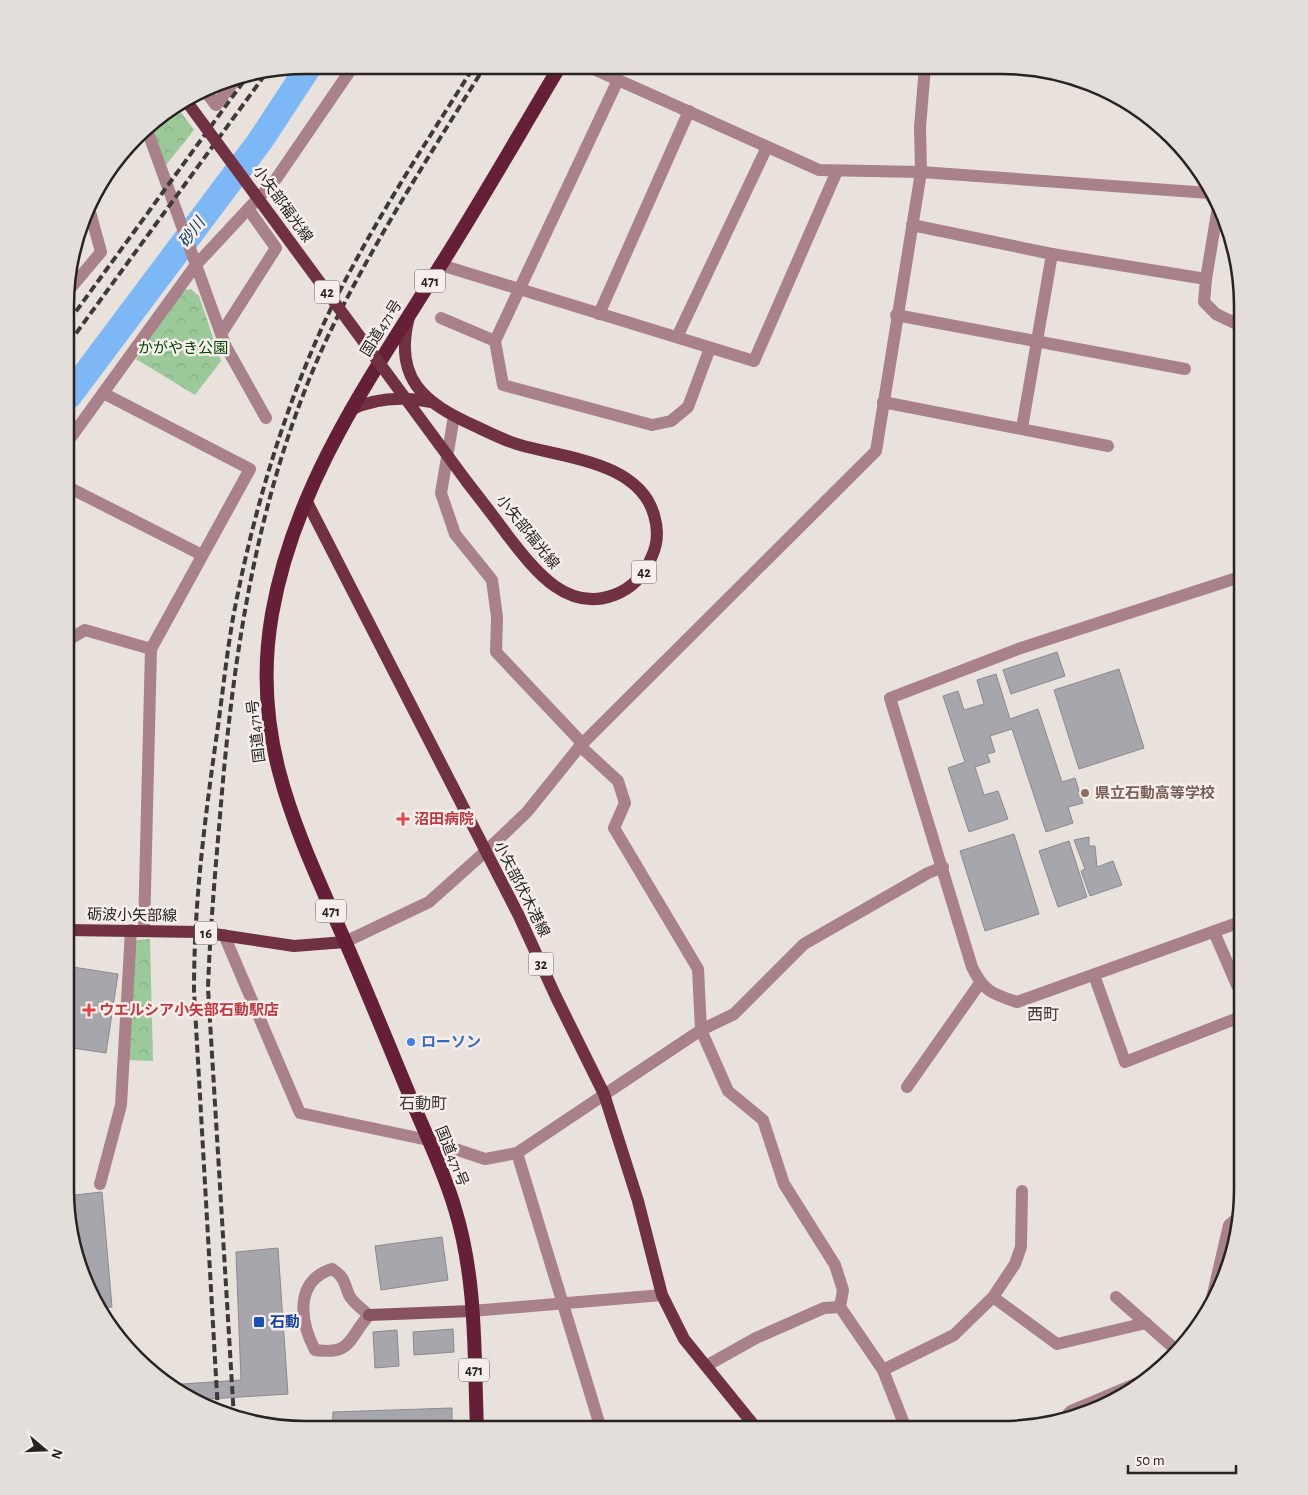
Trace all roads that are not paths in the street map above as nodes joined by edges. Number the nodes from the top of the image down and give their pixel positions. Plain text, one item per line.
1 (348, 74) edge
2 (555, 74) edge
3 (605, 74) edge
4 (924, 74) edge
5 (618, 80) junction
6 (230, 86) edge
7 (208, 96) edge
8 (189, 105) edge
9 (689, 111) junction
10 (149, 135) edge
11 (766, 147) junction
12 (837, 171) junction
13 (921, 172) junction
14 (1205, 193) edge
15 (249, 210) junction
16 (91, 216) edge
17 (1217, 216) edge
18 (912, 225) junction
19 (1052, 254) junction
20 (441, 265) junction
21 (195, 266) junction
22 (1206, 280) junction
23 (75, 283) edge
24 (518, 290) junction
25 (412, 309) junction
26 (599, 314) junction
27 (896, 315) junction
28 (441, 318) dead end
29 (1234, 323) edge
30 (221, 334) junction
31 (677, 337) junction
32 (495, 341) junction
33 (1037, 341) junction
34 (710, 348) junction
35 (1185, 369) dead end
36 (103, 393) junction
37 (430, 402) junction
38 (884, 402) junction
39 (349, 410) junction
40 (454, 416) junction
41 (266, 418) dead end
42 (1022, 428) junction
43 (74, 433) edge
44 (1108, 446) dead end
45 (74, 490) edge
46 (306, 500) junction
47 (202, 555) junction
48 (1234, 579) edge
49 (74, 636) edge
50 (151, 649) junction
51 (582, 745) junction
52 (484, 852) junction
53 (944, 867) junction
54 (1234, 924) edge
55 (74, 930) edge
56 (138, 930) junction
57 (1214, 932) junction
58 (224, 935) junction
59 (345, 942) junction
60 (1094, 975) junction
61 (1234, 978) edge
62 (980, 983) junction
63 (1234, 1019) edge
64 (701, 1030) junction
65 (907, 1087) dead end
66 (604, 1094) junction
67 (428, 1140) junction
68 (517, 1153) junction
69 (100, 1184) dead end
70 (1022, 1191) dead end
71 (1232, 1223) edge
72 (1216, 1280) edge
73 (662, 1295) junction
74 (993, 1297) junction
75 (1116, 1297) dead end
76 (562, 1304) junction
77 (840, 1307) junction
78 (472, 1311) junction
79 (369, 1315) junction
80 (1146, 1323) junction
81 (1172, 1347) edge
82 (706, 1366) junction
83 (883, 1370) junction
84 (1107, 1396) edge
85 (1074, 1410) edge
86 (477, 1421) edge
87 (598, 1421) edge
88 (750, 1421) edge
89 (903, 1421) edge

1 - 15 street
2 - 20 highway, 国道471号 / 471
3 - 5 street
4 - 13 street
5 - 9 street
5 - 24 street
6 - 7 street
8 - 40 main road, 小矢部福光線 / 42, bridge
9 - 11 street
9 - 26 street
10 - 21 street
11 - 12 street
11 - 31 street
12 - 13 street
12 - 34 street
13 - 14 street
13 - 18 street
15 - 21 street
15 - 30 street
16 - 23 street
17 - 22 street
18 - 19 street
18 - 27 street
19 - 22 street
19 - 33 street
20 - 24 street
20 - 25 highway, 国道471号 / 471
21 - 30 street
21 - 36 street
22 - 29 street
24 - 26 street
24 - 32 street
25 - 37 main road, 小矢部福光線 / 42
25 - 39 highway, 国道471号 / 471
26 - 31 street
27 - 33 street
27 - 38 street
28 - 32 street
30 - 41 street
31 - 34 street
32 - 34 street
33 - 35 street
33 - 42 street
36 - 43 street
36 - 47 street
37 - 39 main road, 小矢部福光線 / 42
37 - 40 main road, 小矢部福光線 / 42
38 - 42 street
38 - 51 street
39 - 46 highway, 国道471号 / 471
40 - 51 street
42 - 44 street
45 - 47 street
46 - 52 main road, 小矢部伏木港線 / 32
46 - 59 highway, 国道471号 / 471
47 - 50 street
48 - 53 street
49 - 50 street
50 - 56 street
51 - 52 street
51 - 64 street
52 - 59 street
52 - 66 main road, 小矢部伏木港線 / 32
53 - 62 street
53 - 64 street
54 - 57 street
55 - 56 main road, 砺波小矢部線 / 16
56 - 58 main road, 砺波小矢部線 / 16
56 - 69 street
57 - 60 street
57 - 61 street
58 - 59 main road, 砺波小矢部線 / 16
58 - 67 street
59 - 67 highway, 国道471号 / 471
60 - 62 street
60 - 63 street
62 - 65 street
64 - 66 street
64 - 77 street
66 - 68 street
66 - 73 main road, 小矢部伏木港線 / 32
67 - 68 street
67 - 78 highway, 国道471号 / 471
68 - 76 street
70 - 74 street
71 - 72 street
73 - 76 street
73 - 82 main road, 小矢部伏木港線 / 32
74 - 80 street
74 - 83 street
75 - 80 street
76 - 78 street
76 - 87 street
77 - 82 street
77 - 83 street
78 - 79 main road
78 - 86 highway, 国道471号 / 471
79 - 79 street
80 - 81 street
82 - 88 main road, 小矢部伏木港線 / 32
83 - 89 street
84 - 85 street

